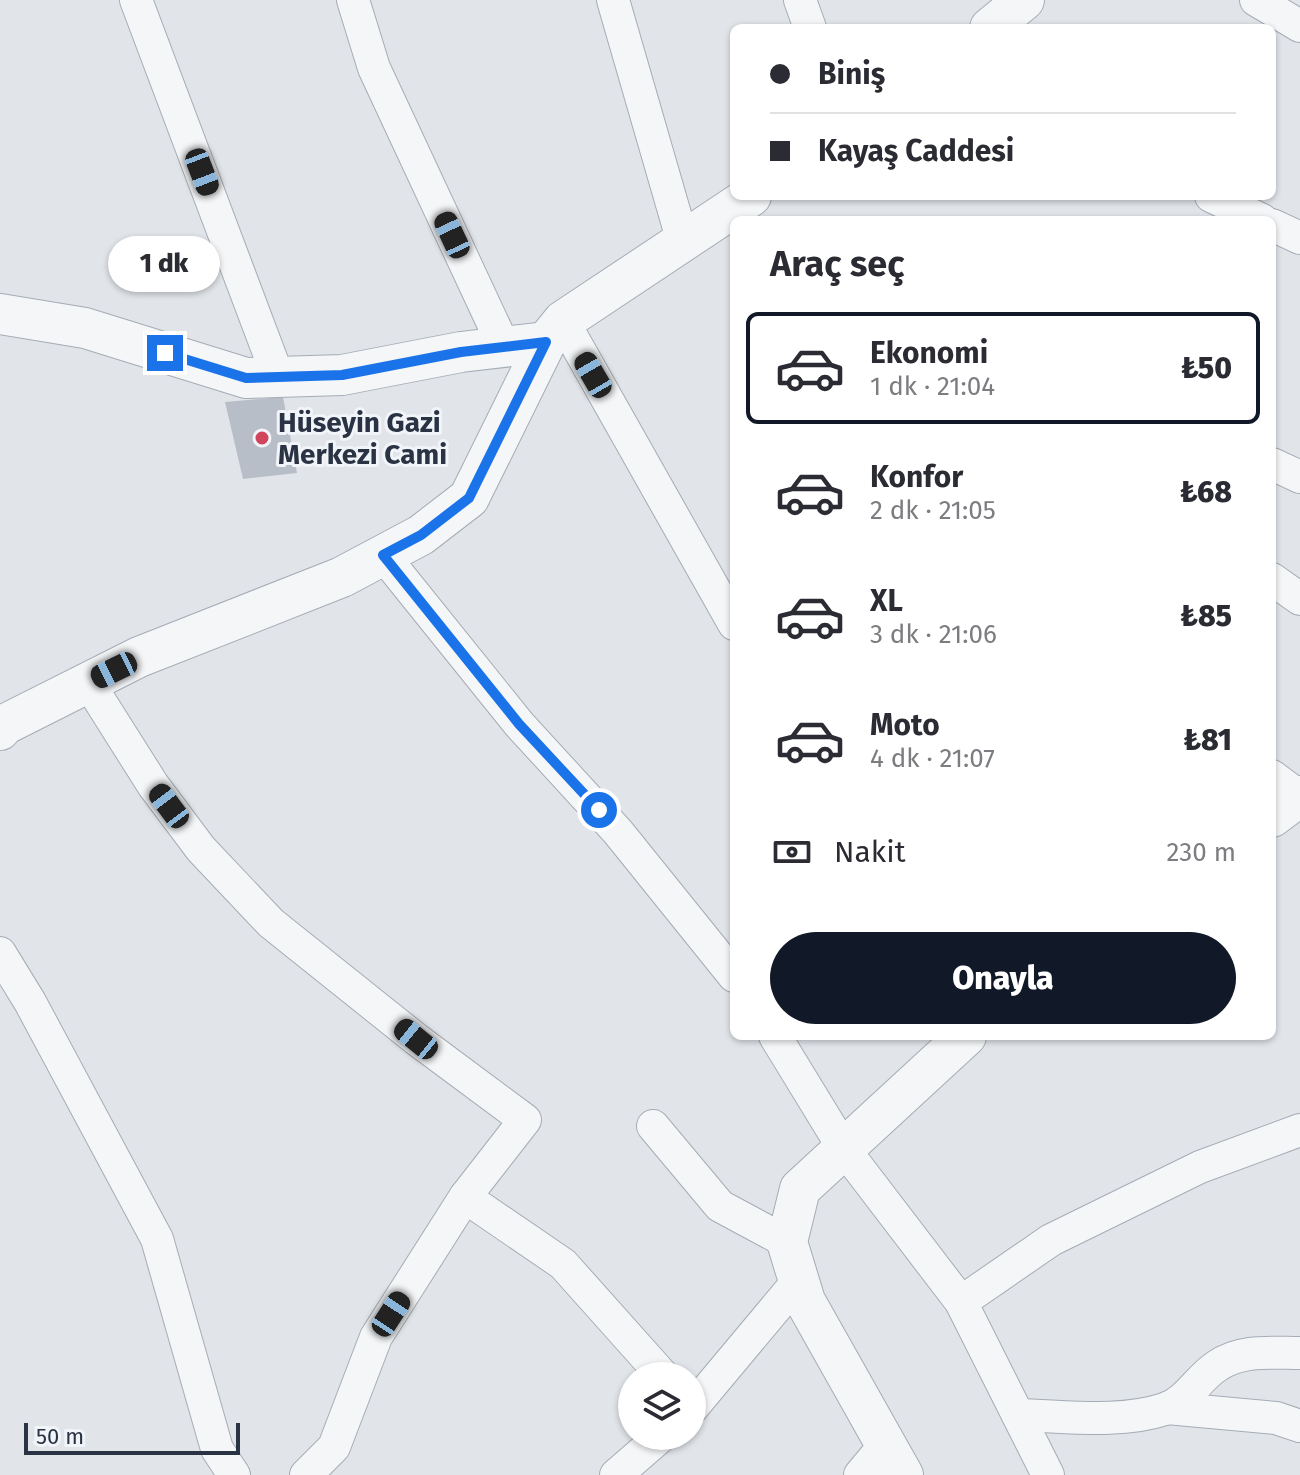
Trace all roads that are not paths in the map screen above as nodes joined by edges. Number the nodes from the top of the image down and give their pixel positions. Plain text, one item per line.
1 (136, 0) edge
2 (353, 0) edge
3 (613, 0) edge
4 (800, 0) edge
5 (1256, 0) edge
6 (809, 24) edge
7 (1300, 26) edge
8 (747, 200) edge
9 (1220, 200) edge
10 (1254, 216) edge
11 (1276, 227) edge
12 (709, 234) edge
13 (1300, 238) edge
14 (0, 314) edge
15 (554, 332) junction
16 (504, 347) junction
17 (278, 377) junction
18 (1276, 466) edge
19 (1300, 477) edge
20 (383, 555) junction
21 (1276, 582) edge
22 (1300, 599) edge
23 (730, 618) edge
24 (88, 682) junction
25 (0, 730) edge
26 (1276, 779) edge
27 (1300, 796) edge
28 (1276, 814) edge
29 (0, 953) edge
30 (730, 971) edge
31 (777, 1040) edge
32 (962, 1040) edge
33 (653, 1126) dead end
34 (1300, 1130) edge
35 (844, 1149) junction
36 (465, 1197) junction
37 (787, 1242) junction
38 (799, 1280) junction
39 (961, 1302) junction
40 (1300, 1353) edge
41 (650, 1362) edge
42 (706, 1391) edge
43 (1167, 1408) junction
44 (1018, 1415) junction
45 (1300, 1426) edge
46 (645, 1450) edge
47 (894, 1460) edge
48 (234, 1475) edge
49 (306, 1475) edge
50 (616, 1475) edge
51 (860, 1475) edge
52 (1048, 1475) edge

1 - 17 street
2 - 16 street
3 - 12 street
4 - 6 street
5 - 7 street
8 - 12 street
9 - 10 street
11 - 13 street
12 - 15 street
14 - 17 street
15 - 16 street
15 - 20 street
15 - 23 street
16 - 17 street
18 - 19 street
20 - 24 street
20 - 30 street
21 - 22 street
24 - 25 street
24 - 36 street
26 - 27 street
27 - 28 street
29 - 48 street
31 - 35 street
32 - 35 street
33 - 37 street
34 - 39 street
35 - 37 street
35 - 39 street
36 - 41 street
36 - 49 street
37 - 38 street
38 - 42 street
38 - 47 street
39 - 44 street
40 - 43 street
43 - 44 street
43 - 45 street
44 - 52 street
46 - 50 street
47 - 51 street

